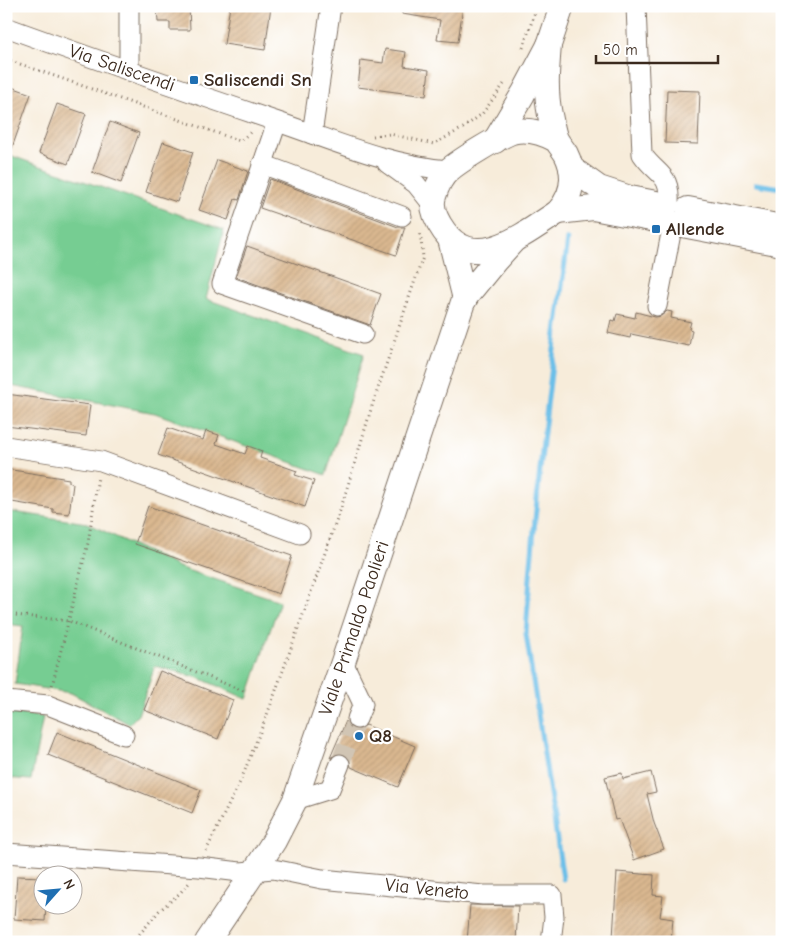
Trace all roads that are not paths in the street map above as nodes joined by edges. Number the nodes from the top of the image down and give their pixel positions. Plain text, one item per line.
1 (128, 6) edge
2 (331, 6) edge
3 (562, 6) edge
4 (636, 6) edge
5 (6, 27) edge
6 (549, 45) junction
7 (129, 71) junction
8 (274, 129) junction
9 (312, 134) junction
10 (556, 140) junction
11 (495, 141) junction
12 (380, 158) junction
13 (262, 164) junction
14 (571, 168) junction
15 (448, 170) junction
16 (432, 204) junction
17 (558, 212) junction
18 (671, 215) junction
19 (402, 216) dead end
20 (782, 227) edge
21 (450, 239) junction
22 (514, 240) junction
23 (782, 244) edge
24 (465, 299) junction
25 (657, 306) dead end
26 (363, 334) dead end
27 (6, 446) edge
28 (300, 534) dead end
29 (343, 662) junction
30 (6, 701) edge
31 (357, 720) tunnel mouth
32 (124, 735) dead end
33 (340, 764) tunnel mouth
34 (295, 800) junction
35 (6, 853) edge
36 (256, 869) junction
37 (207, 942) edge
38 (551, 942) edge

1 - 7 street
2 - 9 street
3 - 6 main road
4 - 18 street
5 - 7 street, Via Saliscendi
6 - 10 main road
6 - 11 main road
7 - 8 street, Via Saliscendi
8 - 9 street, Via Saliscendi
8 - 13 street
9 - 12 street, Via Saliscendi
10 - 11 main road
10 - 14 main road
11 - 15 main road
12 - 15 street, Via Saliscendi
12 - 16 street, Via Saliscendi
13 - 19 street
13 - 26 street
14 - 17 main road, Viale Primaldo Paolieri
14 - 18 main road
15 - 16 main road
16 - 21 main road
17 - 18 main road
17 - 22 main road, Viale Primaldo Paolieri
18 - 20 main road
18 - 23 main road
18 - 25 street
21 - 22 main road, Viale Primaldo Paolieri
21 - 24 main road
22 - 24 main road, Viale Primaldo Paolieri
24 - 29 main road, Viale Primaldo Paolieri
27 - 28 street
29 - 31 street
29 - 34 main road, Viale Primaldo Paolieri
30 - 32 street
33 - 34 street
34 - 36 main road, Viale Primaldo Paolieri
35 - 36 street
36 - 37 main road, Viale Primaldo Paolieri
36 - 38 street, Via Veneto

